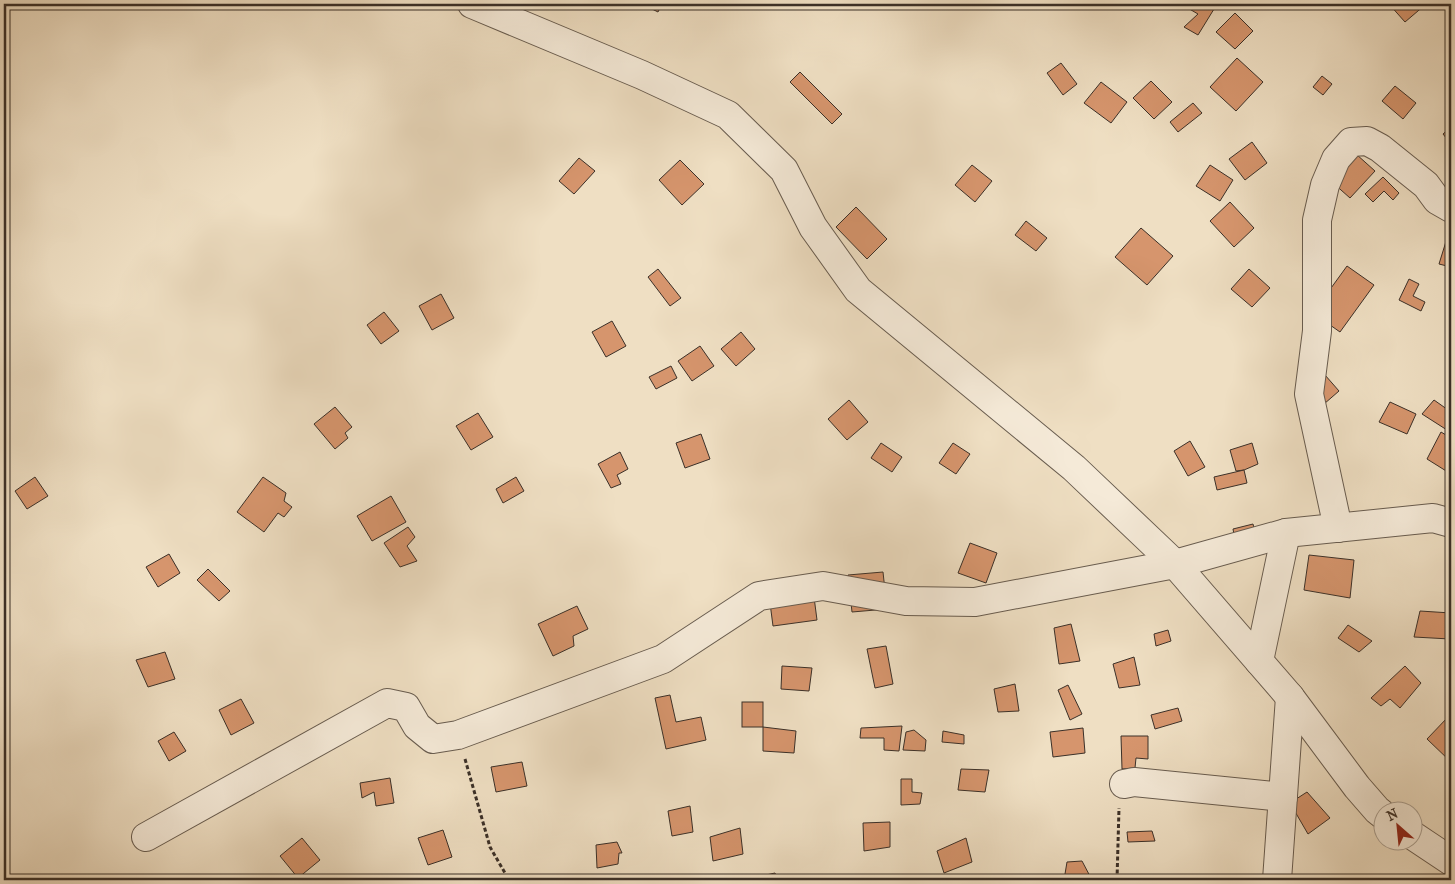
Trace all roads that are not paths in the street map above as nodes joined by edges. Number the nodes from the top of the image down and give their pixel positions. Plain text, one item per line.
1 (472, 4) edge
2 (1451, 208) edge
3 (1451, 523) edge
4 (1338, 528) junction
5 (1286, 533) junction
6 (1175, 564) junction
7 (1259, 661) junction
8 (1290, 698) junction
9 (1124, 784) road end
10 (1283, 797) junction
11 (1372, 804) edge
12 (146, 837) dead end
13 (1422, 842) edge
14 (1451, 861) edge
15 (1277, 880) edge

1 - 6 street
2 - 4 street
3 - 4 street
4 - 5 street
5 - 6 street
5 - 7 street
6 - 7 street
6 - 12 street
7 - 8 street
8 - 10 street
8 - 11 street
9 - 10 street
10 - 15 street
13 - 14 street

